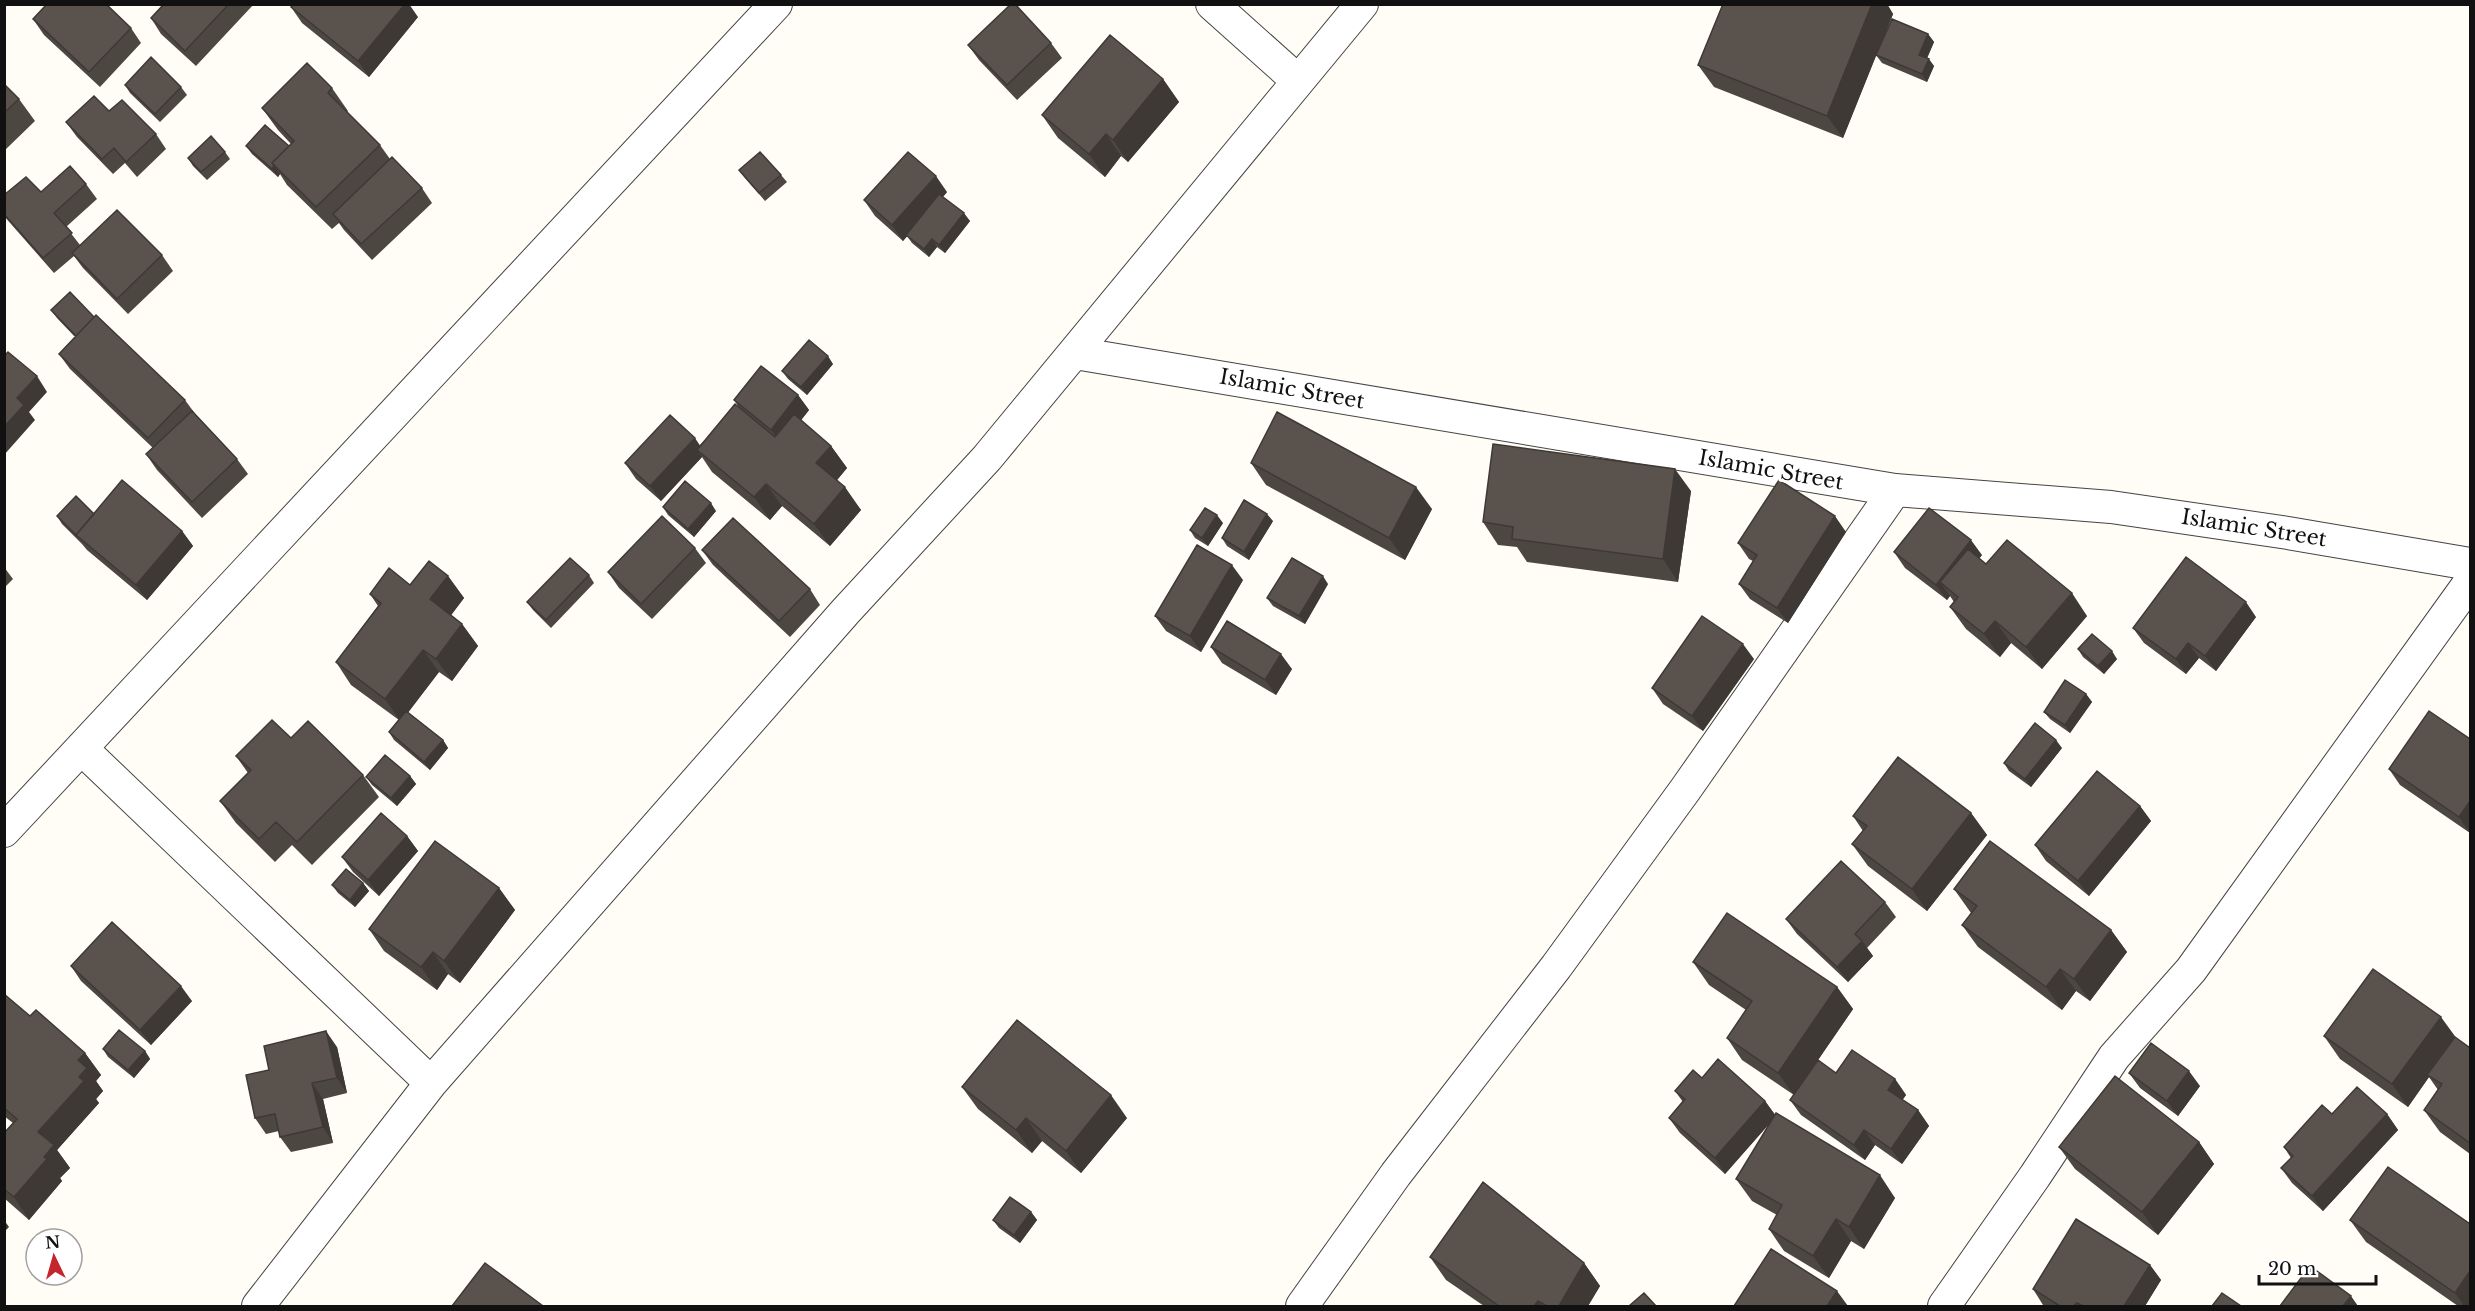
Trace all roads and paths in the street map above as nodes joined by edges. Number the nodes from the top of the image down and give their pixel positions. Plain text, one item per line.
1 (776, 4) edge
2 (1212, 4) edge
3 (1362, 4) edge
4 (1298, 81) junction
5 (1075, 353) junction
6 (1894, 490) junction
7 (2470, 564) edge
8 (2470, 582) edge
9 (82, 749) junction
10 (4, 831) edge
11 (430, 1083) junction
12 (258, 1306) edge
13 (1302, 1306) edge
14 (1944, 1306) edge

1 - 9 street
2 - 4 street
3 - 4 street
4 - 5 street
5 - 6 street, Islamic Street
5 - 11 street
6 - 7 street, Islamic Street
6 - 13 street
8 - 14 street
9 - 10 street
9 - 11 street
11 - 12 street

